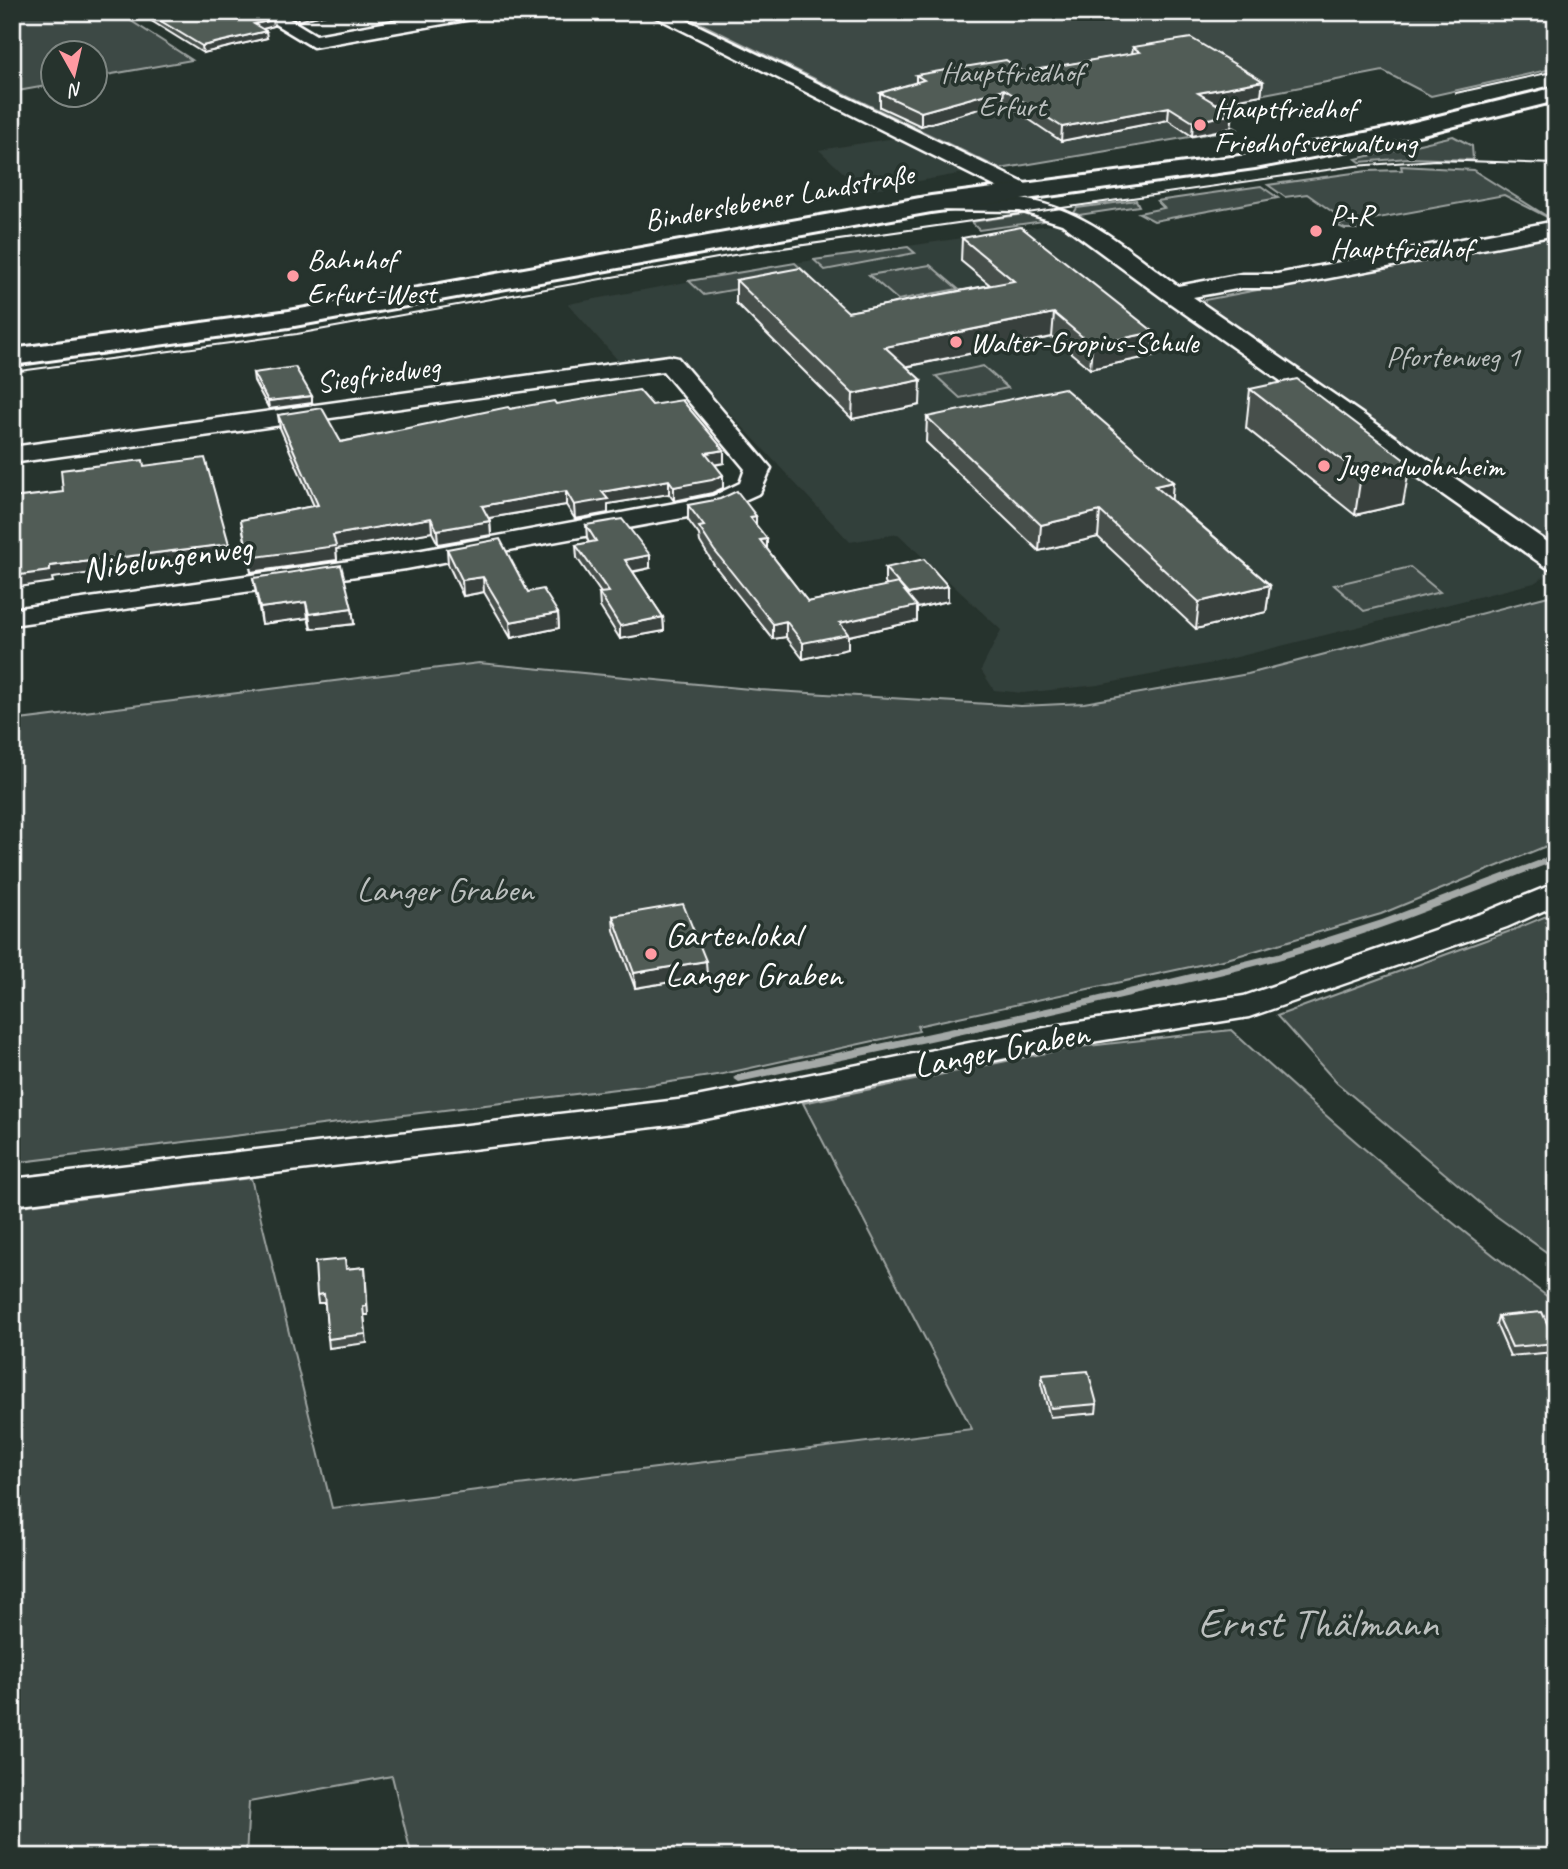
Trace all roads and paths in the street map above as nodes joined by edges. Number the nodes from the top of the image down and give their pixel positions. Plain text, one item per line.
1 (264, 12) edge
2 (477, 12) edge
3 (655, 12) edge
4 (1556, 94) edge
5 (1022, 191) junction
6 (931, 204) junction
7 (1556, 228) edge
8 (1172, 294) junction
9 (12, 357) edge
10 (724, 426) joint
11 (12, 455) edge
12 (1556, 561) edge
13 (12, 617) edge
14 (1556, 893) edge
15 (12, 1192) edge

1 - 2 street
3 - 5 street
4 - 5 main road, Binderslebener Landstraße
5 - 6 main road, Binderslebener Landstraße
6 - 8 street
6 - 9 main road, Binderslebener Landstraße
7 - 8 street
8 - 12 street
10 - 11 street, Siegfriedweg
10 - 13 street, Nibelungenweg
14 - 15 street, Langer Graben

